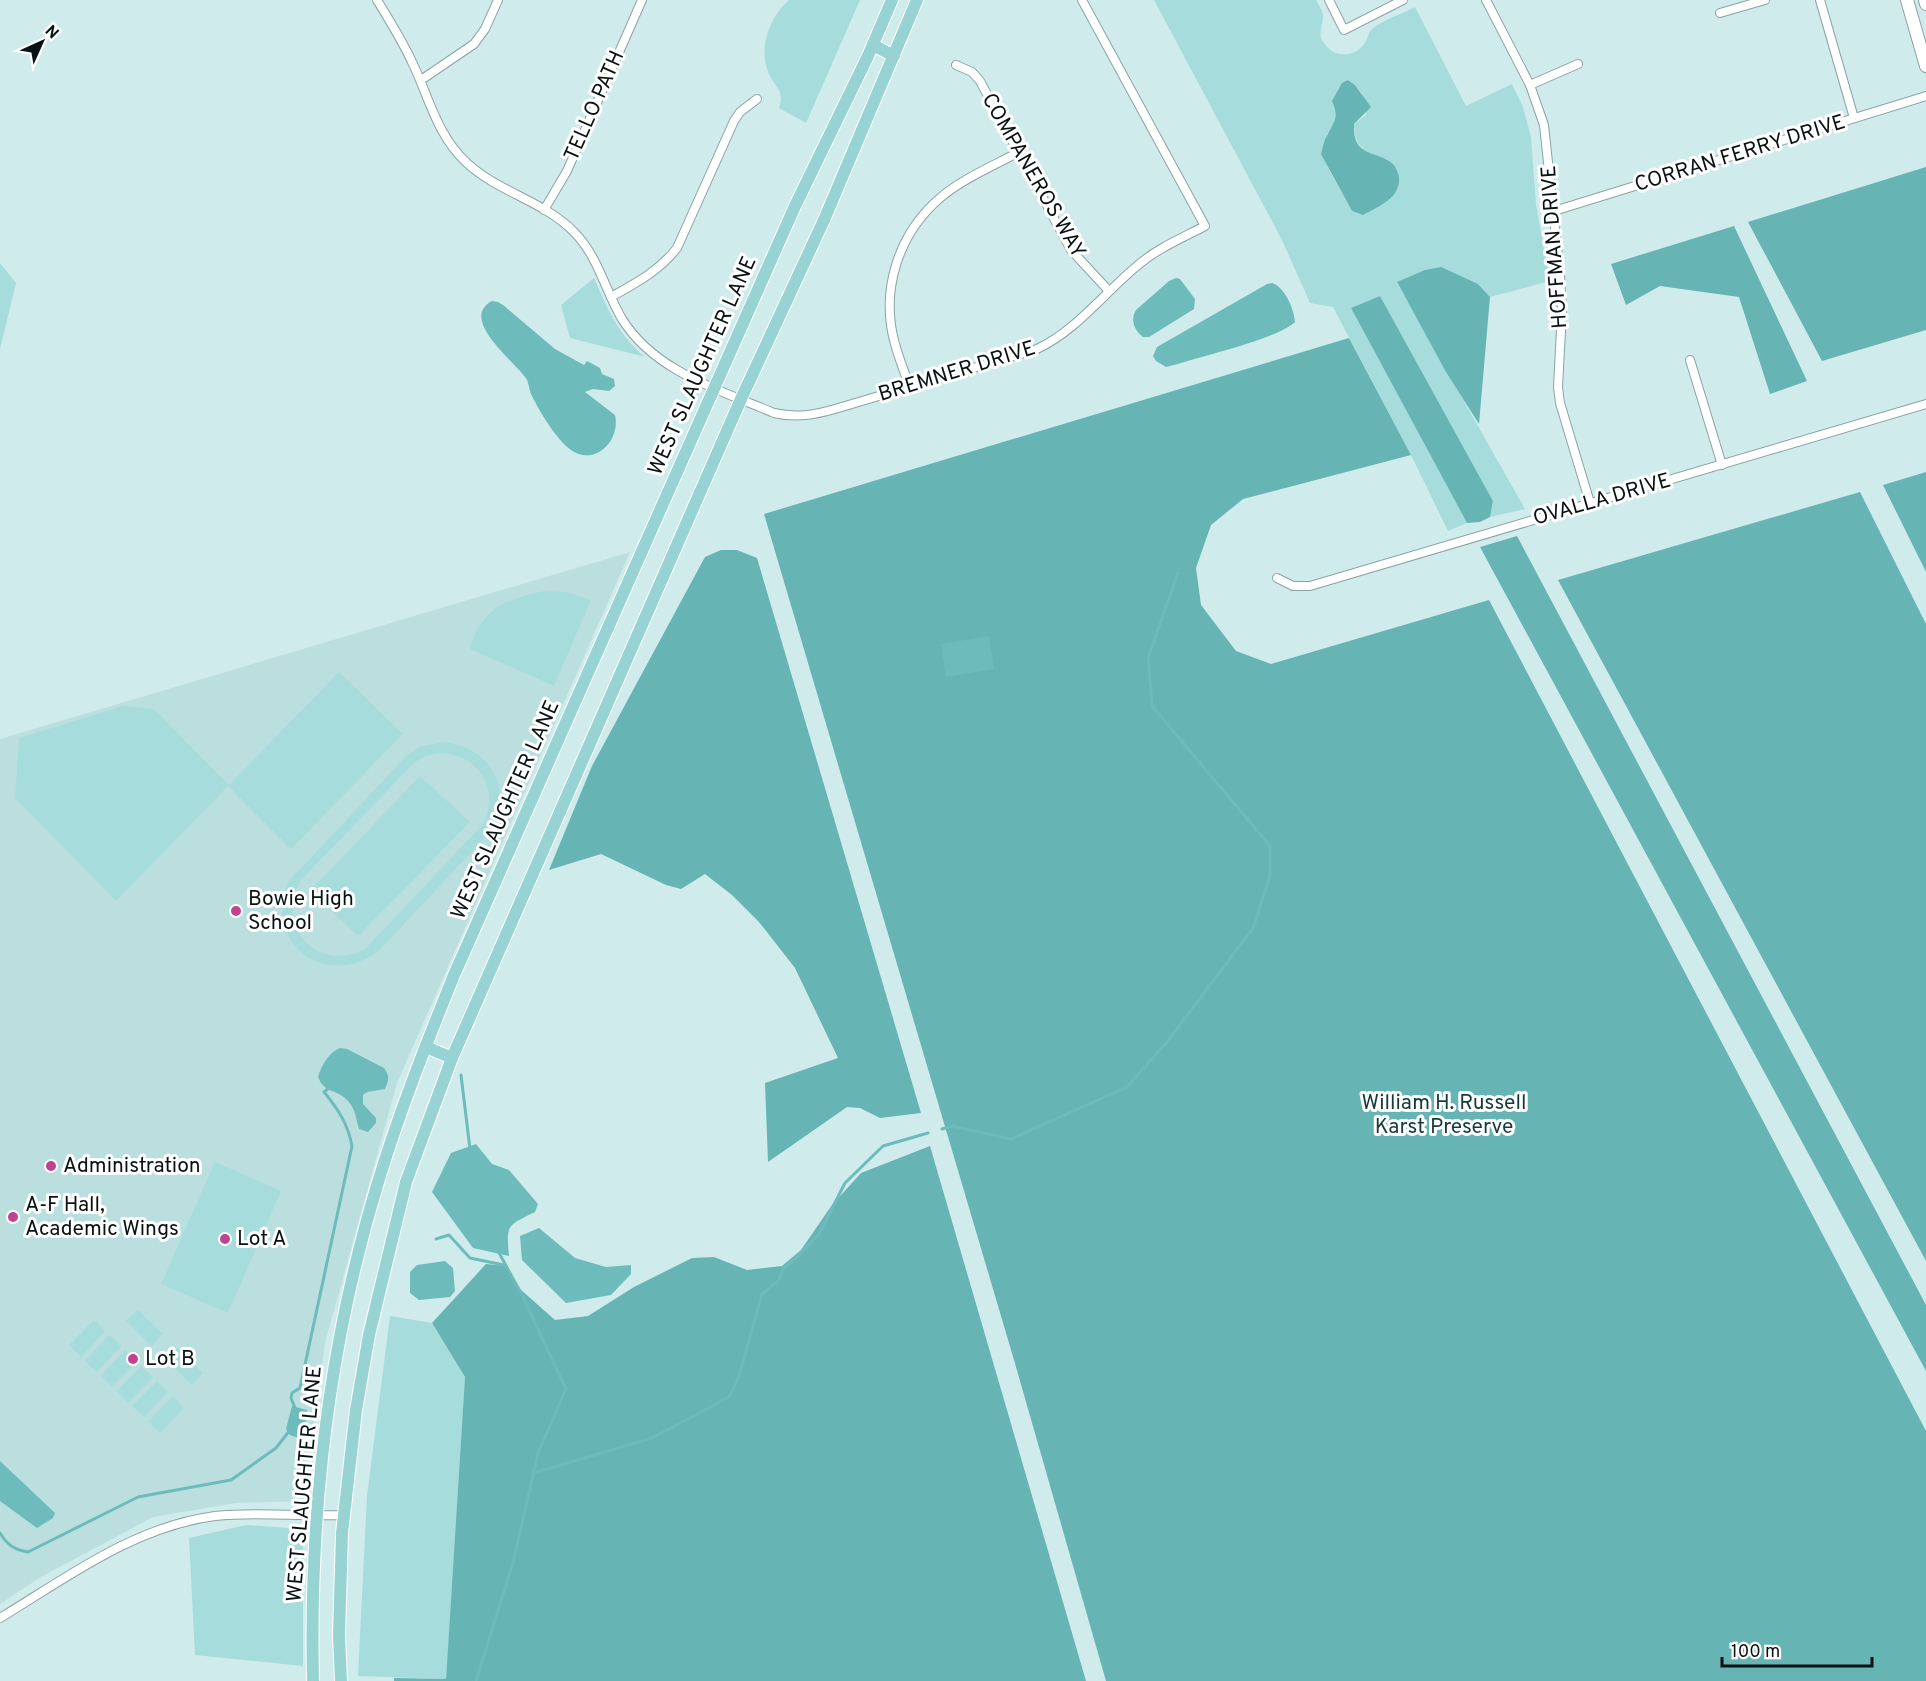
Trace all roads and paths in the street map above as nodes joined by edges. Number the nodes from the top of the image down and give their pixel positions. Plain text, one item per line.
1 (377, 0) edge
2 (498, 0) edge
3 (642, 0) edge
4 (892, 0) edge
5 (917, 0) edge
6 (1082, 0) edge
7 (1329, 0) edge
8 (1403, 0) edge
9 (1486, 0) edge
10 (1765, 0) edge
11 (1820, 0) edge
12 (1907, 0) edge
13 (1720, 13) dead end
14 (873, 45) junction
15 (894, 56) junction
16 (1578, 64) dead end
17 (956, 65) dead end
18 (1926, 66) edge
19 (421, 80) junction
20 (1530, 85) junction
21 (1926, 96) edge
22 (757, 99) dead end
23 (1854, 118) junction
24 (1019, 152) junction
25 (544, 210) junction
26 (1554, 211) junction
27 (1109, 291) junction
28 (611, 297) junction
29 (1690, 360) dead end
30 (716, 388) junction
31 (910, 388) junction
32 (741, 399) junction
33 (1926, 404) edge
34 (1722, 465) junction
35 (1590, 503) junction
36 (1277, 578) dead end
37 (426, 1047) junction
38 (452, 1058) junction
39 (344, 1515) junction
40 (317, 1516) junction
41 (0, 1618) edge
42 (313, 1681) edge
43 (341, 1681) edge

1 - 19 street, BREMNER DRIVE
2 - 19 street
3 - 25 street, TELLO PATH
4 - 14 main road, WEST SLAUGHTER LANE
5 - 15 main road, WEST SLAUGHTER LANE
6 - 27 street, BREMNER DRIVE
7 - 8 street
9 - 20 street, HOFFMAN DRIVE
10 - 13 street
11 - 23 street
12 - 18 main road
14 - 15 main road
14 - 30 main road, WEST SLAUGHTER LANE
15 - 32 main road, WEST SLAUGHTER LANE
16 - 20 street
17 - 24 street, COMPANEROS WAY
19 - 25 street, BREMNER DRIVE
20 - 26 street, HOFFMAN DRIVE
21 - 23 street, CORRAN FERRY DRIVE
22 - 28 street
23 - 26 street, CORRAN FERRY DRIVE
24 - 27 street, COMPANEROS WAY
24 - 31 street
25 - 28 street, BREMNER DRIVE
26 - 35 street, HOFFMAN DRIVE
27 - 31 street, BREMNER DRIVE
28 - 30 street, BREMNER DRIVE
29 - 34 street
30 - 32 street, BREMNER DRIVE
30 - 37 main road, WEST SLAUGHTER LANE
31 - 32 street, BREMNER DRIVE
32 - 38 main road, WEST SLAUGHTER LANE
33 - 34 street, OVALLA DRIVE
34 - 35 street, OVALLA DRIVE
35 - 36 street, OVALLA DRIVE
37 - 38 main road
37 - 40 main road, WEST SLAUGHTER LANE
38 - 39 main road, WEST SLAUGHTER LANE
39 - 40 street
39 - 43 main road, WEST SLAUGHTER LANE
40 - 41 street
40 - 42 main road, WEST SLAUGHTER LANE

